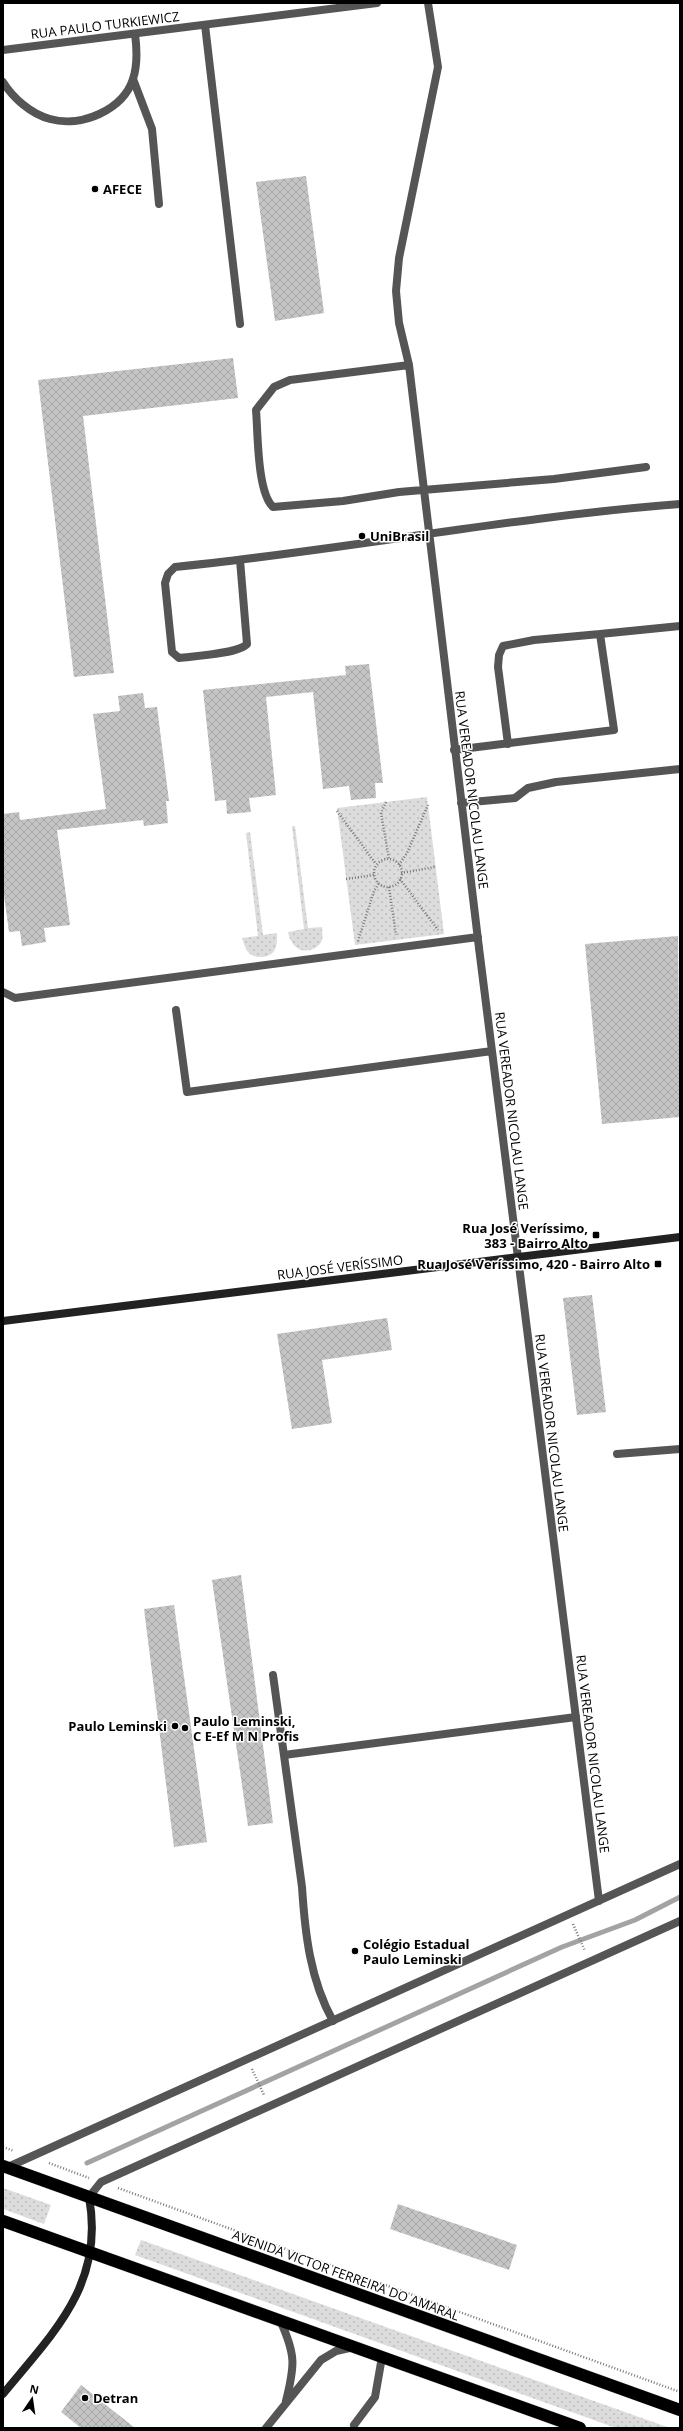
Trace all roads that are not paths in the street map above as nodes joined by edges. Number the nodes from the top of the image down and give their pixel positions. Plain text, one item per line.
1 (377, 3) edge
2 (428, 3) edge
3 (205, 25) junction
4 (135, 34) junction
5 (3, 50) edge
6 (133, 79) junction
7 (3, 82) edge
8 (159, 204) dead end
9 (240, 324) dead end
10 (409, 365) junction
11 (646, 467) dead end
12 (424, 491) junction
13 (680, 504) edge
14 (428, 533) junction
15 (240, 560) junction
16 (680, 626) edge
17 (600, 634) junction
18 (508, 744) junction
19 (454, 750) junction
20 (680, 769) edge
21 (461, 803) junction
22 (478, 937) junction
23 (3, 992) edge
24 (176, 1010) dead end
25 (492, 1052) junction
26 (680, 1237) edge
27 (518, 1257) junction
28 (3, 1322) edge
29 (680, 1449) edge
30 (617, 1454) dead end
31 (273, 1675) dead end
32 (576, 1717) junction
33 (284, 1755) junction
34 (680, 1864) edge
35 (599, 1901) junction
36 (680, 1921) edge
37 (333, 2021) junction
38 (6, 2167) edge
39 (89, 2196) junction
40 (3, 2221) edge
41 (90, 2252) junction
42 (280, 2320) junction
43 (354, 2347) junction
44 (382, 2357) junction
45 (3, 2394) edge
46 (286, 2404) junction
47 (680, 2410) edge
48 (354, 2425) dead end
49 (266, 2428) edge
50 (580, 2428) edge

1 - 3 street, RUA PAULO TURKIEWICZ
2 - 10 street, RUA VEREADOR NICOLAU LANGE
3 - 4 street, RUA PAULO TURKIEWICZ
3 - 9 street
4 - 5 street, RUA PAULO TURKIEWICZ
4 - 6 street
6 - 7 street
6 - 8 street
10 - 12 street, RUA VEREADOR NICOLAU LANGE
10 - 12 street
11 - 12 street
12 - 14 street, RUA VEREADOR NICOLAU LANGE
13 - 14 street
14 - 15 street
14 - 19 street, RUA VEREADOR NICOLAU LANGE
15 - 15 street
16 - 17 street
17 - 18 street
17 - 18 street
18 - 19 street
19 - 21 street, RUA VEREADOR NICOLAU LANGE
20 - 21 street
21 - 22 street, RUA VEREADOR NICOLAU LANGE
22 - 23 street
22 - 25 street, RUA VEREADOR NICOLAU LANGE
24 - 25 street
25 - 27 street, RUA VEREADOR NICOLAU LANGE
26 - 27 street, RUA JOSÉ VERÍSSIMO
27 - 28 street, RUA JOSÉ VERÍSSIMO
27 - 32 street, RUA VEREADOR NICOLAU LANGE
29 - 30 street
31 - 33 street
32 - 33 street
32 - 35 street, RUA VEREADOR NICOLAU LANGE
33 - 37 street
34 - 35 street
35 - 37 street
36 - 39 street
37 - 38 street
38 - 39 highway, AVENIDA VICTOR FERREIRA DO AMARAL
39 - 41 street
39 - 47 highway, AVENIDA VICTOR FERREIRA DO AMARAL
40 - 41 highway
41 - 42 highway
41 - 45 street
42 - 43 highway
42 - 46 street
43 - 44 highway
43 - 46 street
44 - 48 street
44 - 50 highway
46 - 49 street

